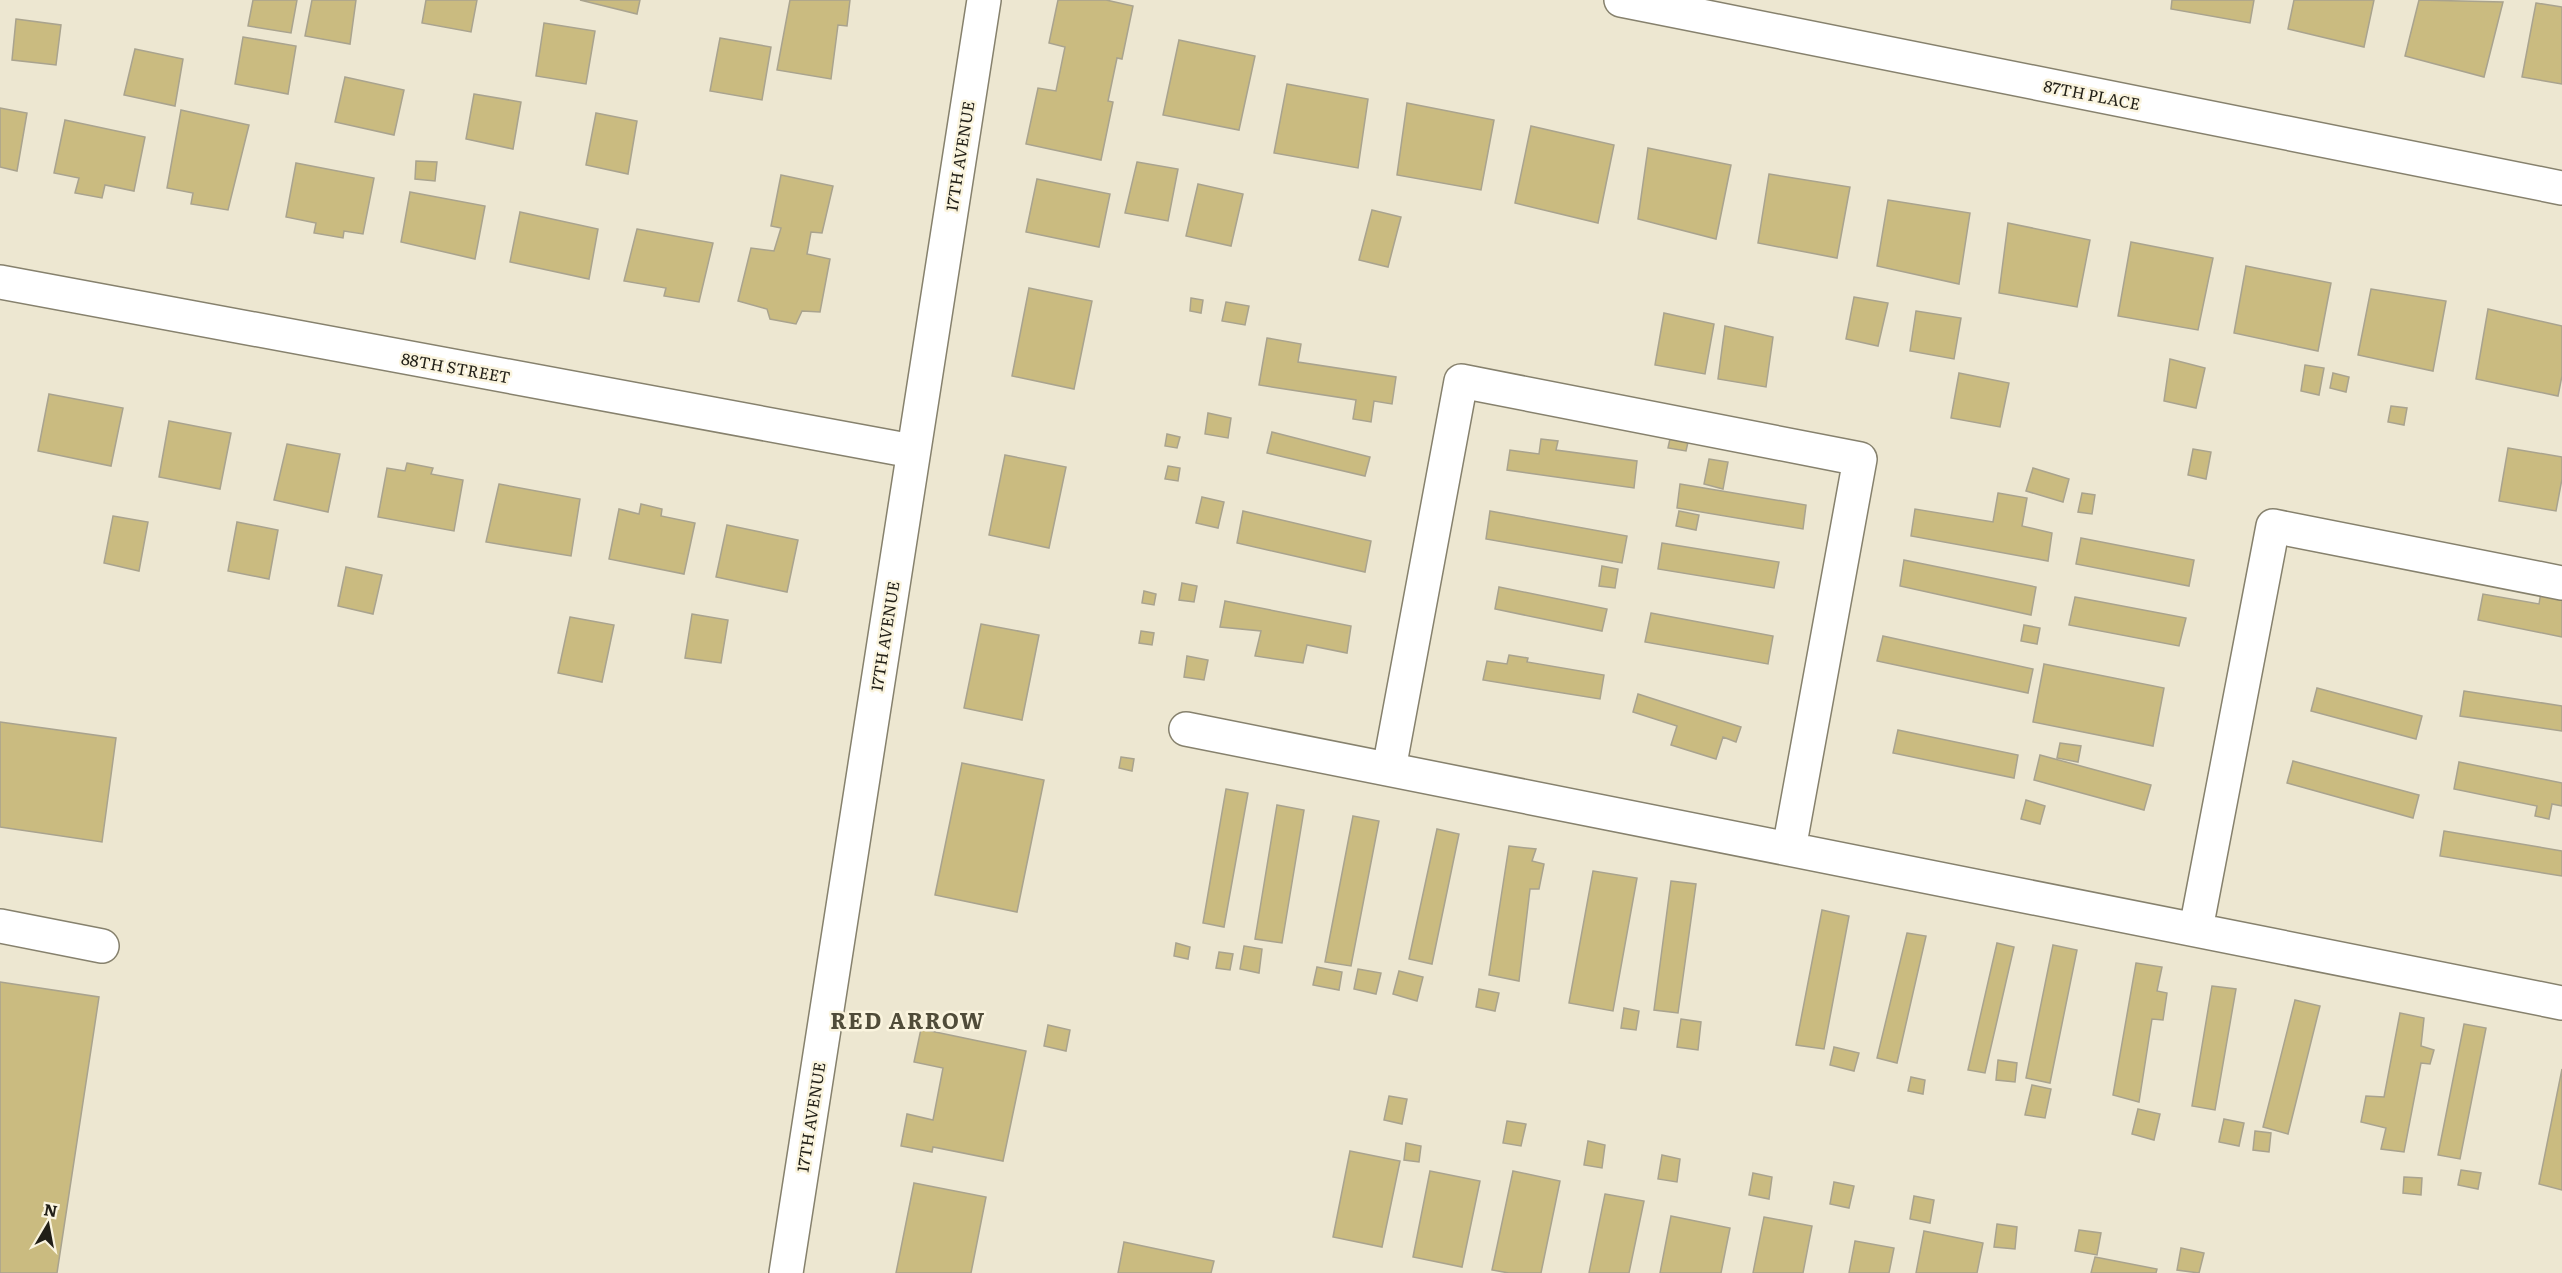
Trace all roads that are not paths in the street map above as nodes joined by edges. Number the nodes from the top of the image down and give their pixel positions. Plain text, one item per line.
1 (984, 0) edge
2 (1621, 0) edge
3 (2562, 188) edge
4 (0, 282) edge
5 (912, 451) junction
6 (2562, 584) edge
7 (1186, 729) dead end
8 (1389, 769) junction
9 (1789, 849) junction
10 (0, 926) edge
11 (2196, 929) junction
12 (102, 946) dead end
13 (2562, 1003) edge
14 (786, 1273) edge

1 - 5 street, 17TH AVENUE
2 - 3 street, 87TH PLACE
4 - 5 street, 88TH STREET
5 - 14 street, 17TH AVENUE
6 - 11 street
7 - 8 street
8 - 9 street
8 - 9 street
9 - 11 street
10 - 12 street
11 - 13 street

